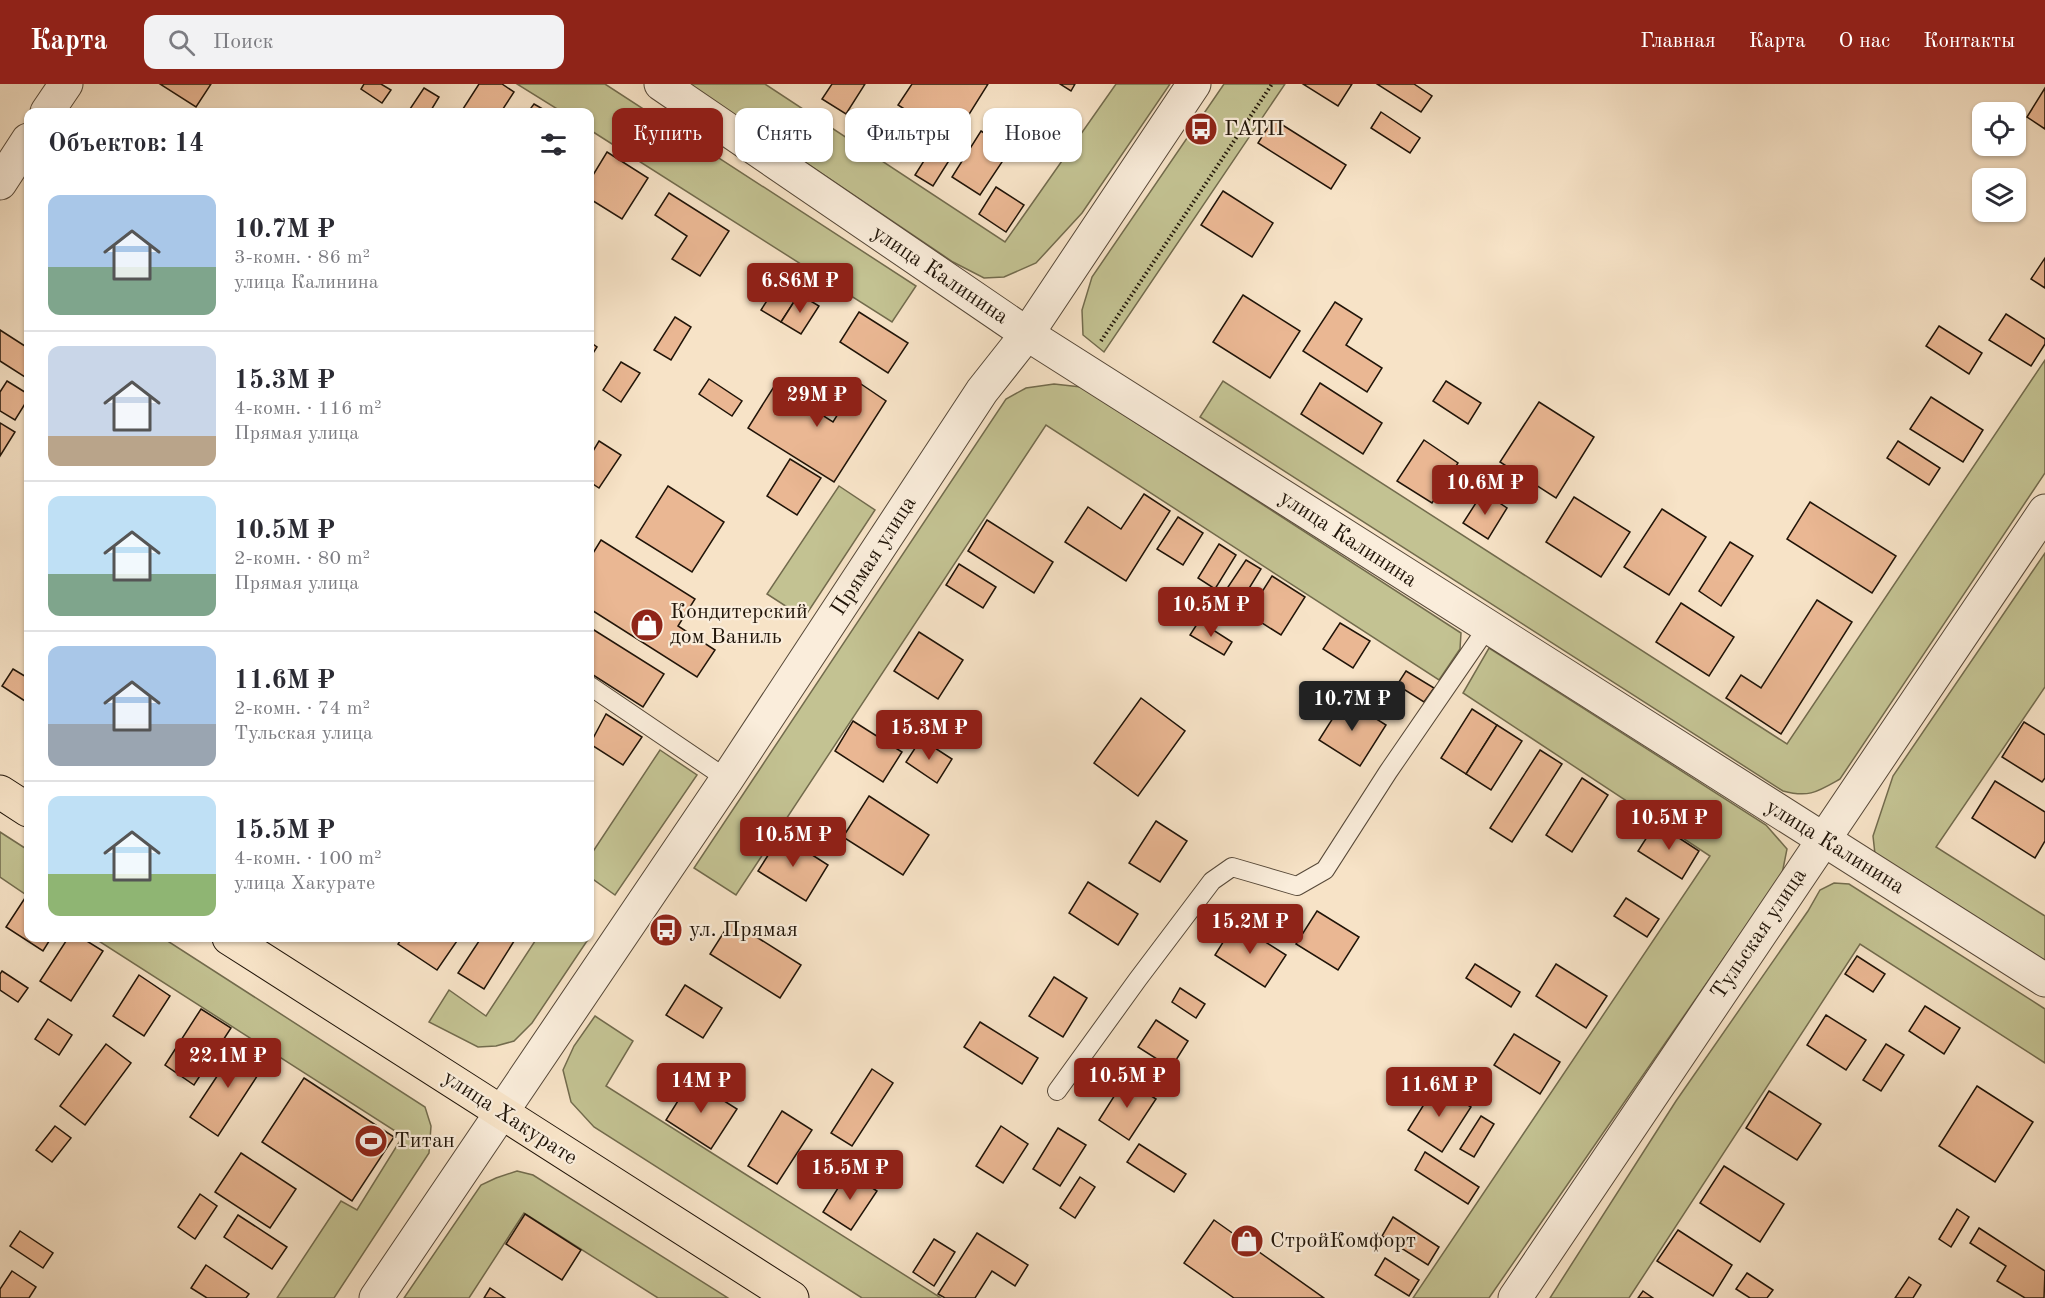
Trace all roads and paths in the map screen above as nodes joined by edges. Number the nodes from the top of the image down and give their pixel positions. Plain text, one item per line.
1 (66, 84) edge
2 (661, 84) edge
3 (1194, 84) edge
4 (1272, 84) edge
5 (50, 108) edge
6 (24, 146) edge
7 (0, 183) edge
8 (1027, 334) junction
9 (1100, 343) dead end
10 (2045, 511) edge
11 (1487, 628) junction
12 (594, 689) edge
13 (727, 779) junction
14 (0, 792) edge
15 (24, 807) edge
16 (1823, 840) junction
17 (235, 942) edge
18 (2045, 980) edge
19 (1057, 1091) dead end
20 (502, 1111) junction
21 (376, 1298) edge
22 (792, 1298) edge
23 (1515, 1298) edge

1 - 5 street
2 - 8 street, улица Калинина
3 - 8 street, Прямая улица
4 - 9 path
6 - 7 street
8 - 11 street, улица Калинина
8 - 13 street, Прямая улица
10 - 16 street, Тульская улица
11 - 16 street, улица Калинина
11 - 19 lane
12 - 13 lane
13 - 20 street, Прямая улица
14 - 15 main road
16 - 18 street, улица Калинина
16 - 23 street, Тульская улица
17 - 20 main road, улица Хакурате
20 - 21 street, Прямая улица
20 - 22 main road, улица Хакурате

